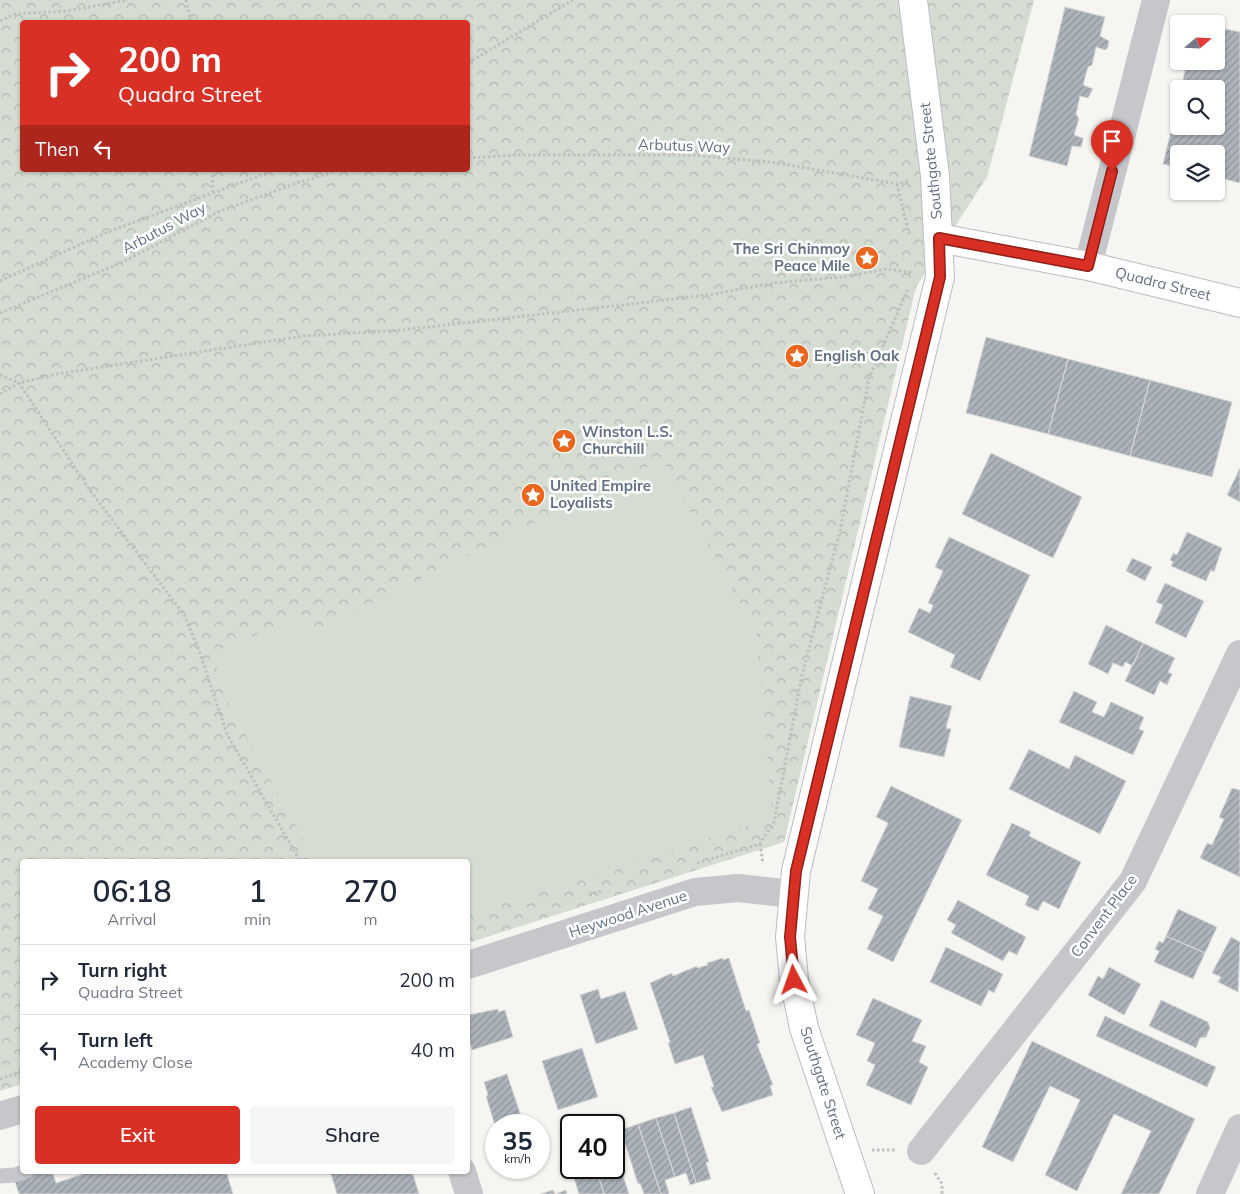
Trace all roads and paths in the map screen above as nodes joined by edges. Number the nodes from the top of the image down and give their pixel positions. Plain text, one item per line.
1 (128, 0) edge
2 (186, 0) edge
3 (573, 0) edge
4 (913, 0) edge
5 (1156, 0) edge
6 (191, 20) edge
7 (0, 21) edge
8 (470, 62) edge
9 (470, 158) edge
10 (212, 172) edge
11 (269, 172) edge
12 (333, 172) edge
13 (213, 192) junction
14 (909, 233) dead end
15 (939, 238) junction
16 (1088, 266) junction
17 (0, 280) edge
18 (1240, 303) edge
19 (0, 313) edge
20 (0, 375) edge
21 (18, 383) junction
22 (0, 394) edge
23 (1240, 654) edge
24 (760, 844) junction
25 (299, 859) edge
26 (695, 864) dead end
27 (764, 869) dead end
28 (611, 888) dead end
29 (793, 894) junction
30 (584, 898) dead end
31 (470, 964) edge
32 (20, 1072) edge
33 (0, 1079) edge
34 (20, 1110) edge
35 (0, 1116) edge
36 (1240, 1128) edge
37 (921, 1151) dead end
38 (20, 1173) edge
39 (463, 1174) edge
40 (0, 1176) edge
41 (942, 1184) dead end
42 (469, 1194) edge
43 (860, 1194) edge
44 (942, 1194) edge
45 (1210, 1194) edge

1 - 7 path
2 - 6 path
3 - 8 path
4 - 15 street, Southgate Street
5 - 16 street
9 - 14 path, Arbutus Way
10 - 13 path
11 - 13 path
12 - 19 path, Arbutus Way
13 - 17 path
15 - 16 street, Quadra Street
15 - 29 street, Southgate Street
16 - 18 street, Quadra Street
20 - 21 path
21 - 22 path
21 - 24 path
21 - 25 path
23 - 37 street, Convent Place
24 - 26 path
24 - 27 path
28 - 30 path
29 - 31 street, Heywood Avenue
29 - 43 street, Southgate Street
32 - 33 path
34 - 35 street
36 - 45 street
38 - 40 lane
39 - 42 street
41 - 44 path

